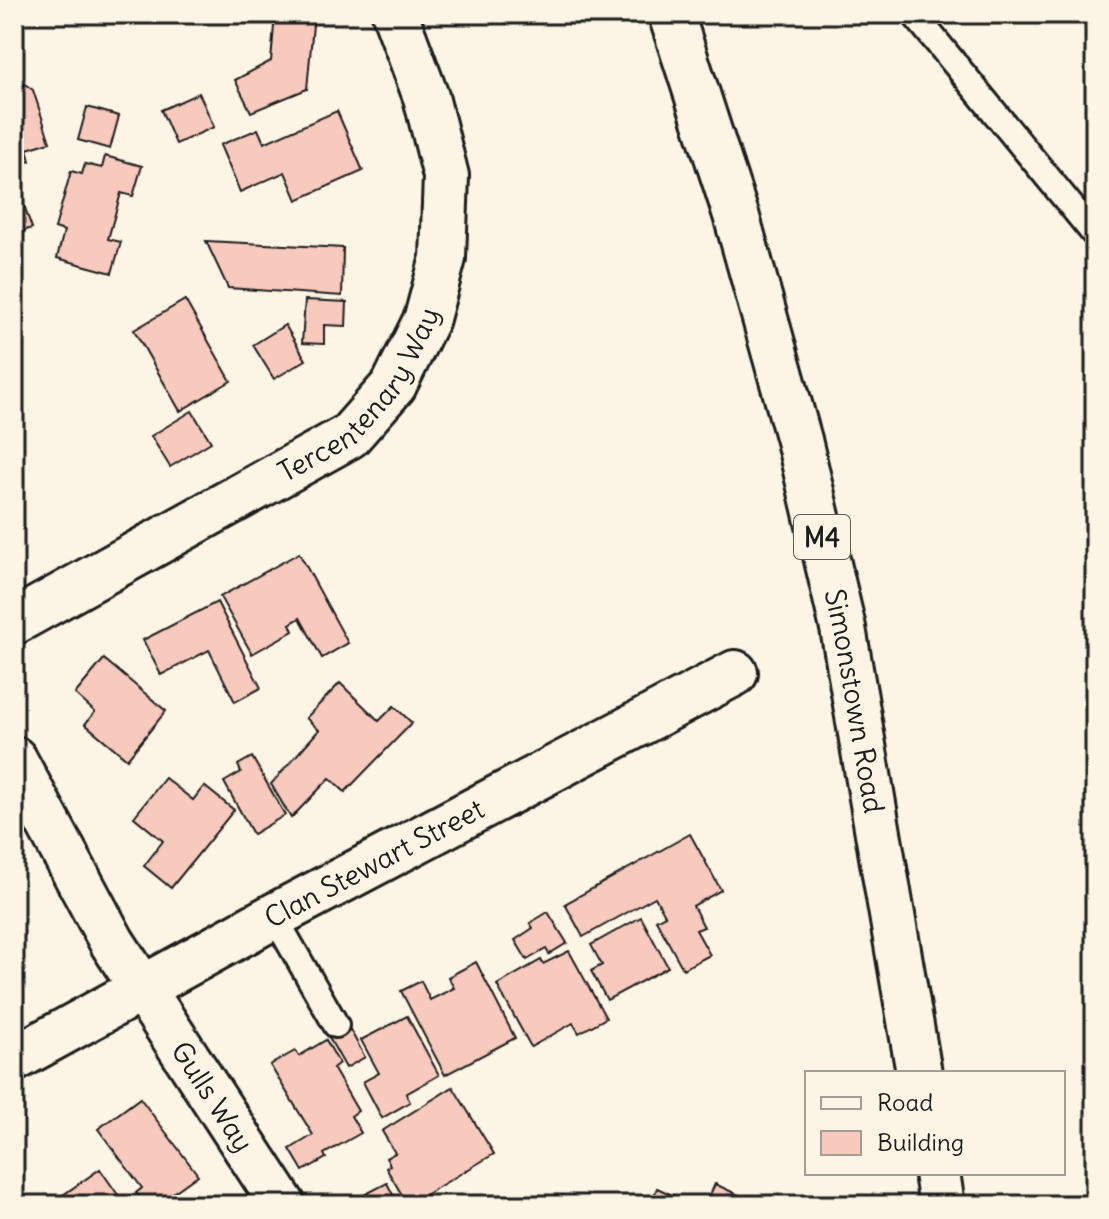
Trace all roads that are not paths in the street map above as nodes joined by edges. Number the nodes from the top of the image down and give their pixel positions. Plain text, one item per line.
1 (395, 14) edge
2 (671, 14) edge
3 (914, 14) edge
4 (1095, 235) edge
5 (14, 622) edge
6 (735, 673) dead end
7 (14, 759) edge
8 (274, 916) junction
9 (143, 988) junction
10 (336, 1025) dead end
11 (14, 1059) edge
12 (919, 1071) edge
13 (937, 1175) edge
14 (283, 1205) edge
15 (942, 1205) edge

1 - 5 street, Tercentenary Way
2 - 12 street, Simonstown Road / M4
3 - 4 lane
6 - 8 street, Clan Stewart Street
7 - 9 street, Gulls Way
8 - 9 street, Clan Stewart Street
8 - 10 lane
9 - 11 street, Clan Stewart Street
9 - 14 street, Gulls Way
13 - 15 street

